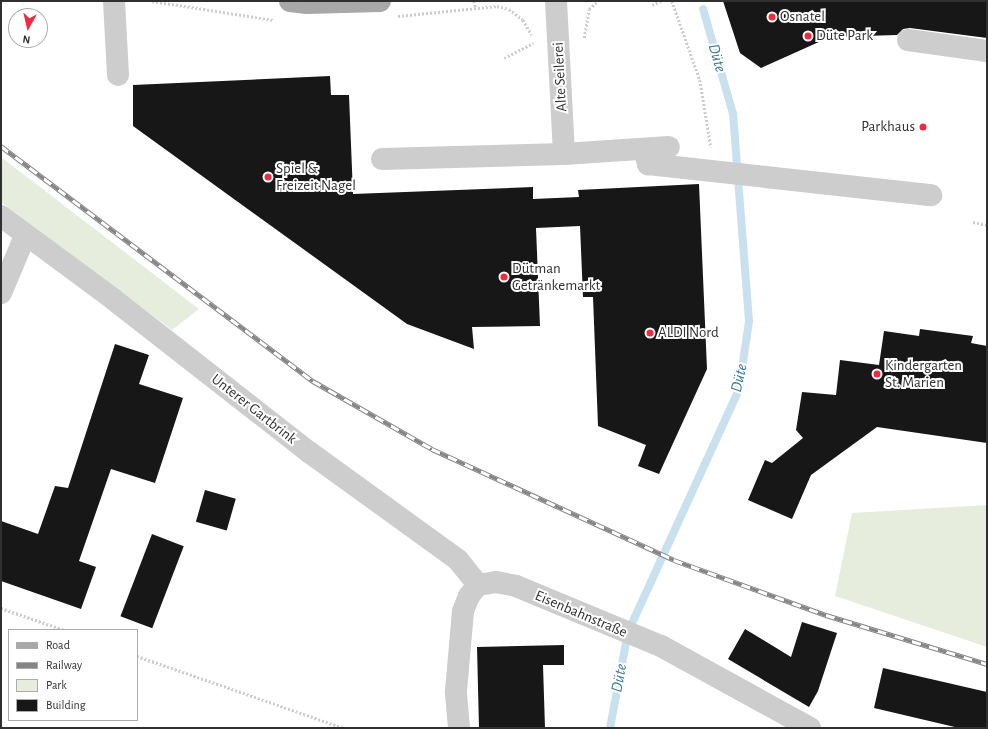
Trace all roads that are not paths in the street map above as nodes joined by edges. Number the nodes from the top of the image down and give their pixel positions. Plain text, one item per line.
1 (114, 1) edge
2 (380, 1) edge
3 (556, 1) edge
4 (302, 2) edge
5 (908, 40) dead end
6 (987, 51) edge
7 (118, 75) dead end
8 (669, 147) dead end
9 (644, 149) junction
10 (564, 154) junction
11 (382, 159) dead end
12 (931, 196) dead end
13 (1, 216) edge
14 (25, 236) junction
15 (1, 293) edge
16 (478, 585) junction
17 (459, 728) edge
18 (810, 728) edge

1 - 7 street
2 - 4 main road
3 - 10 street, Alte Seilerei
5 - 6 street
8 - 9 street
9 - 10 street
9 - 12 street
10 - 11 street
13 - 14 street, Unterer Gartbrink
14 - 15 street
14 - 16 street, Unterer Gartbrink
16 - 17 street
16 - 18 street, Eisenbahnstraße

